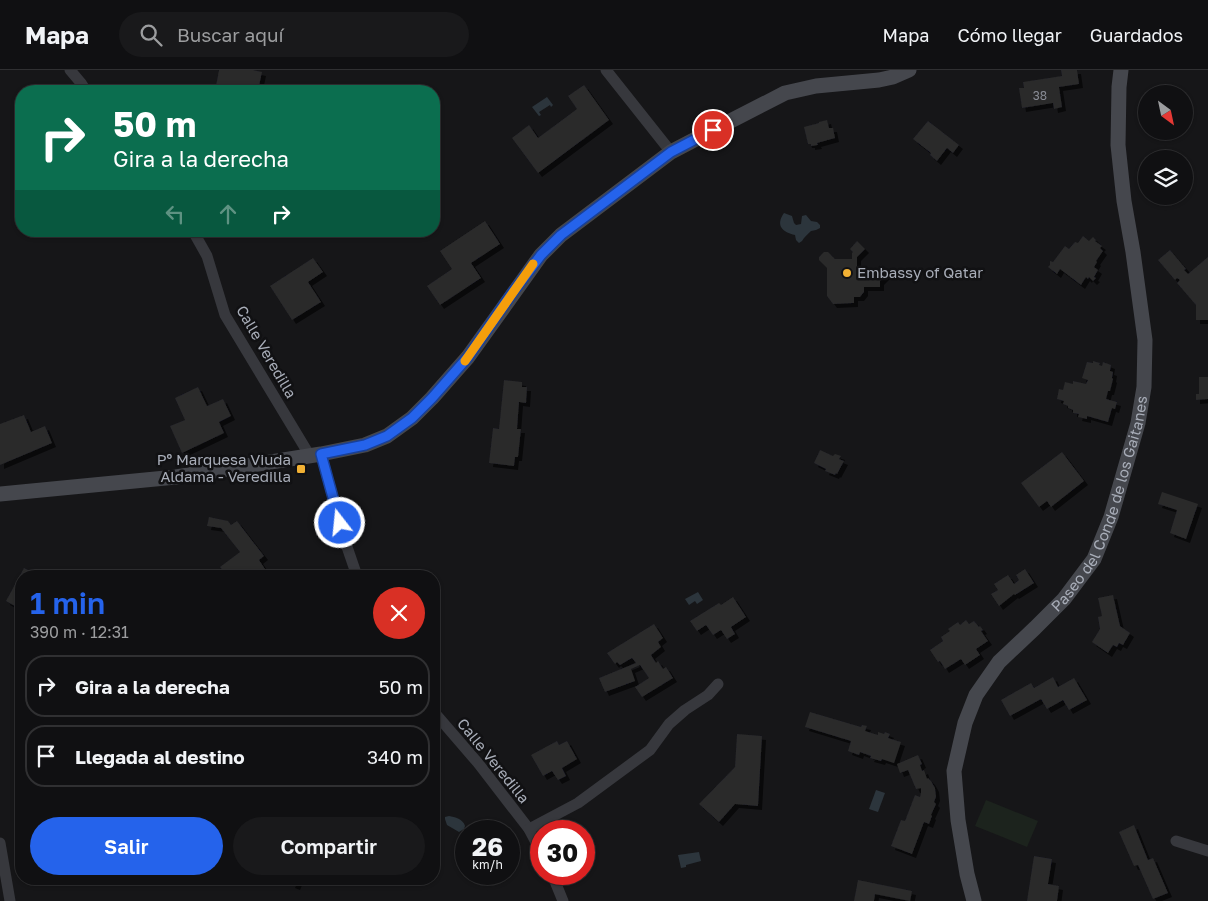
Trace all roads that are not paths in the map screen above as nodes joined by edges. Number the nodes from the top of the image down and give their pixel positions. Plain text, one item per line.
1 (70, 70) edge
2 (606, 70) edge
3 (909, 70) edge
4 (1121, 70) edge
5 (81, 85) edge
6 (671, 152) junction
7 (196, 237) edge
8 (315, 455) junction
9 (0, 494) edge
10 (355, 570) edge
11 (718, 684) dead end
12 (440, 719) edge
13 (529, 829) joint
14 (1176, 841) dead end
15 (0, 843) edge
16 (1208, 851) edge
17 (556, 885) edge
18 (10, 901) edge
19 (563, 901) edge
20 (974, 901) edge

1 - 5 street
2 - 6 street
3 - 6 street
4 - 20 street, Paseo del Conde de los Gaitanes
6 - 8 street
7 - 8 street, Calle Veredilla
8 - 9 street
8 - 10 street, Calle Veredilla
11 - 13 street
12 - 13 street, Calle Veredilla
14 - 16 street
15 - 18 street
17 - 19 street

